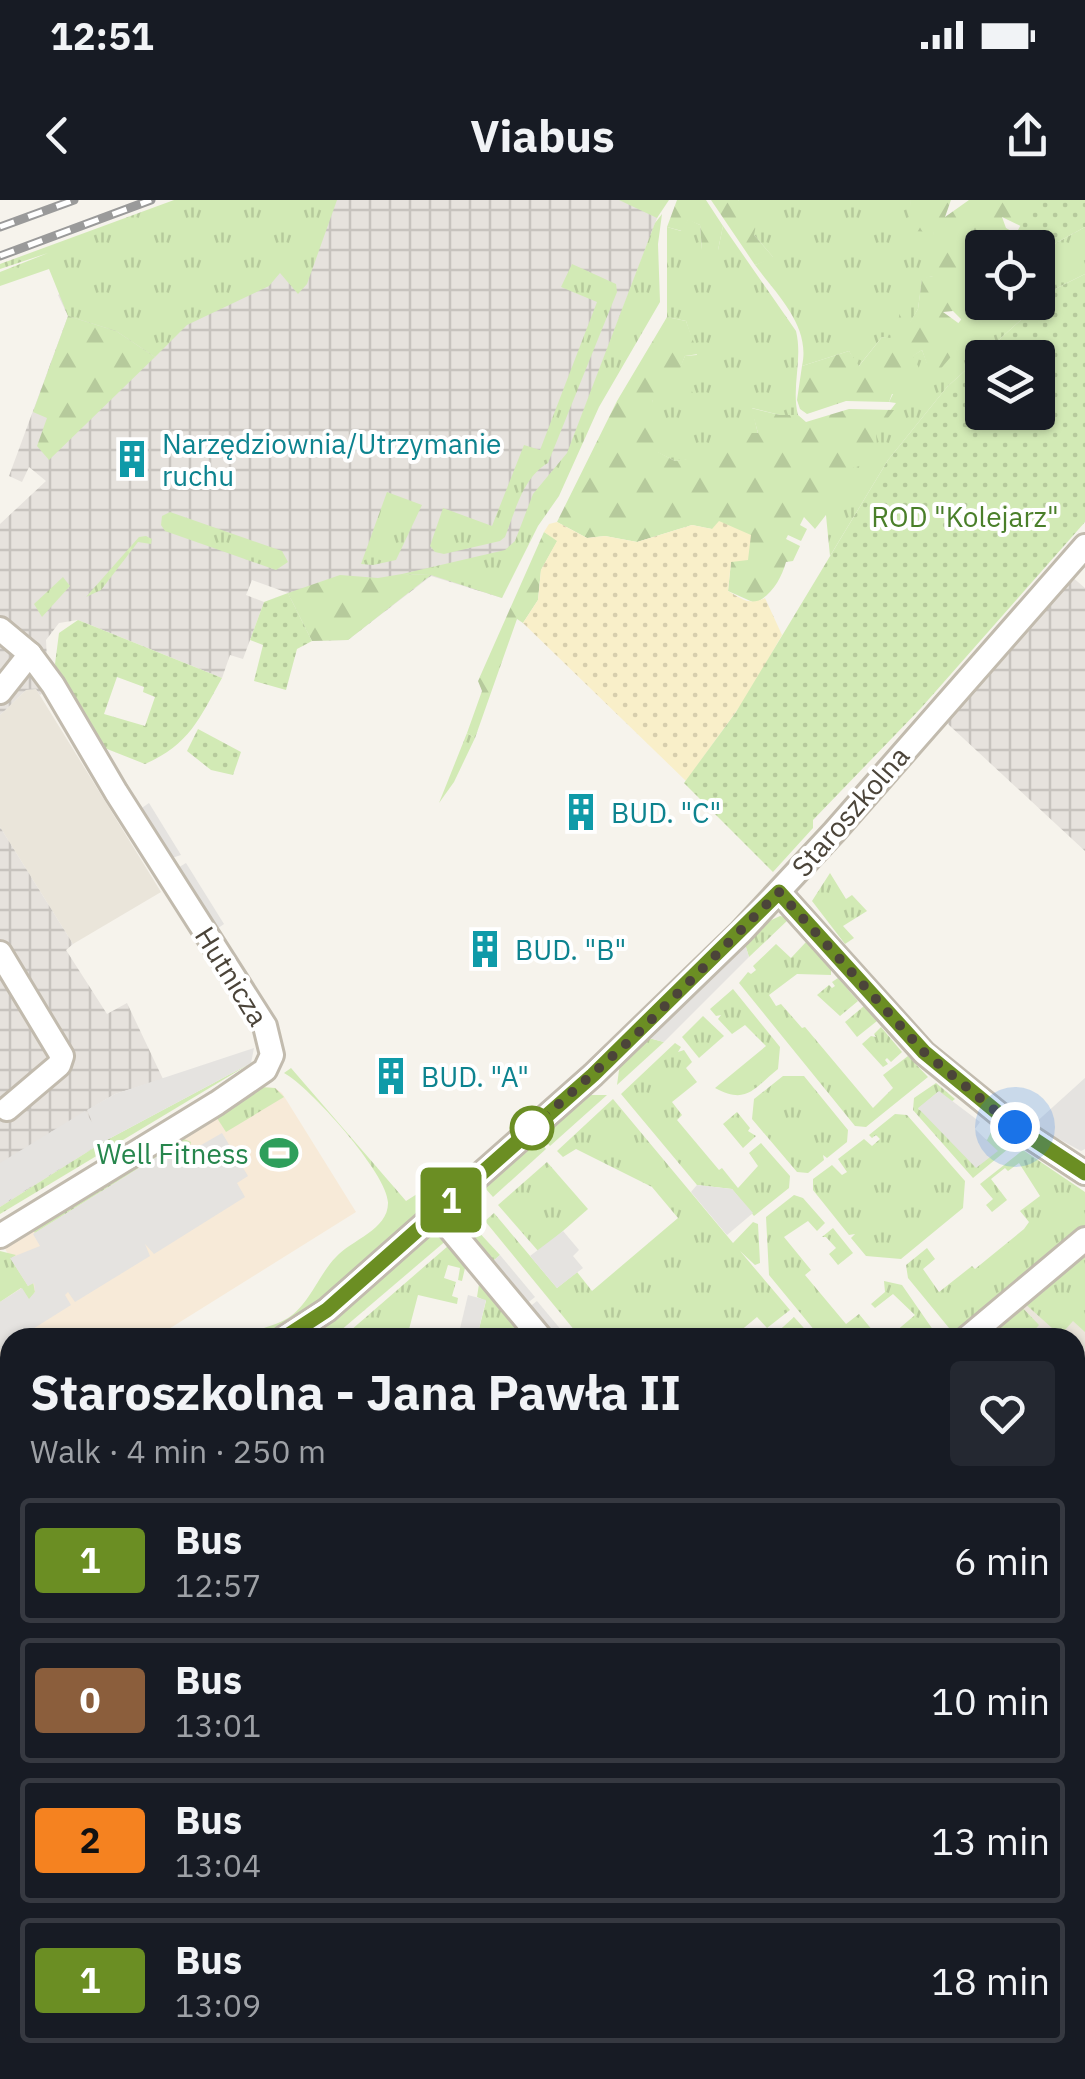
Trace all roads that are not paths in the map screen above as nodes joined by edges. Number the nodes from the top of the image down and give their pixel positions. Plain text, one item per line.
1 (1085, 546) edge
2 (0, 628) edge
3 (30, 654) junction
4 (0, 692) edge
5 (779, 892) junction
6 (0, 953) edge
7 (7, 1109) dead end
8 (1085, 1173) edge
9 (436, 1212) junction
10 (0, 1236) edge
11 (1085, 1240) edge
12 (299, 1328) edge
13 (533, 1328) edge
14 (979, 1328) edge

1 - 5 street, Staroszkolna
2 - 3 street, Hutnicza
3 - 4 street
3 - 10 street, Hutnicza
5 - 8 street
5 - 9 street, Staroszkolna
6 - 7 street
9 - 12 street, Staroszkolna
9 - 13 street
11 - 14 street

